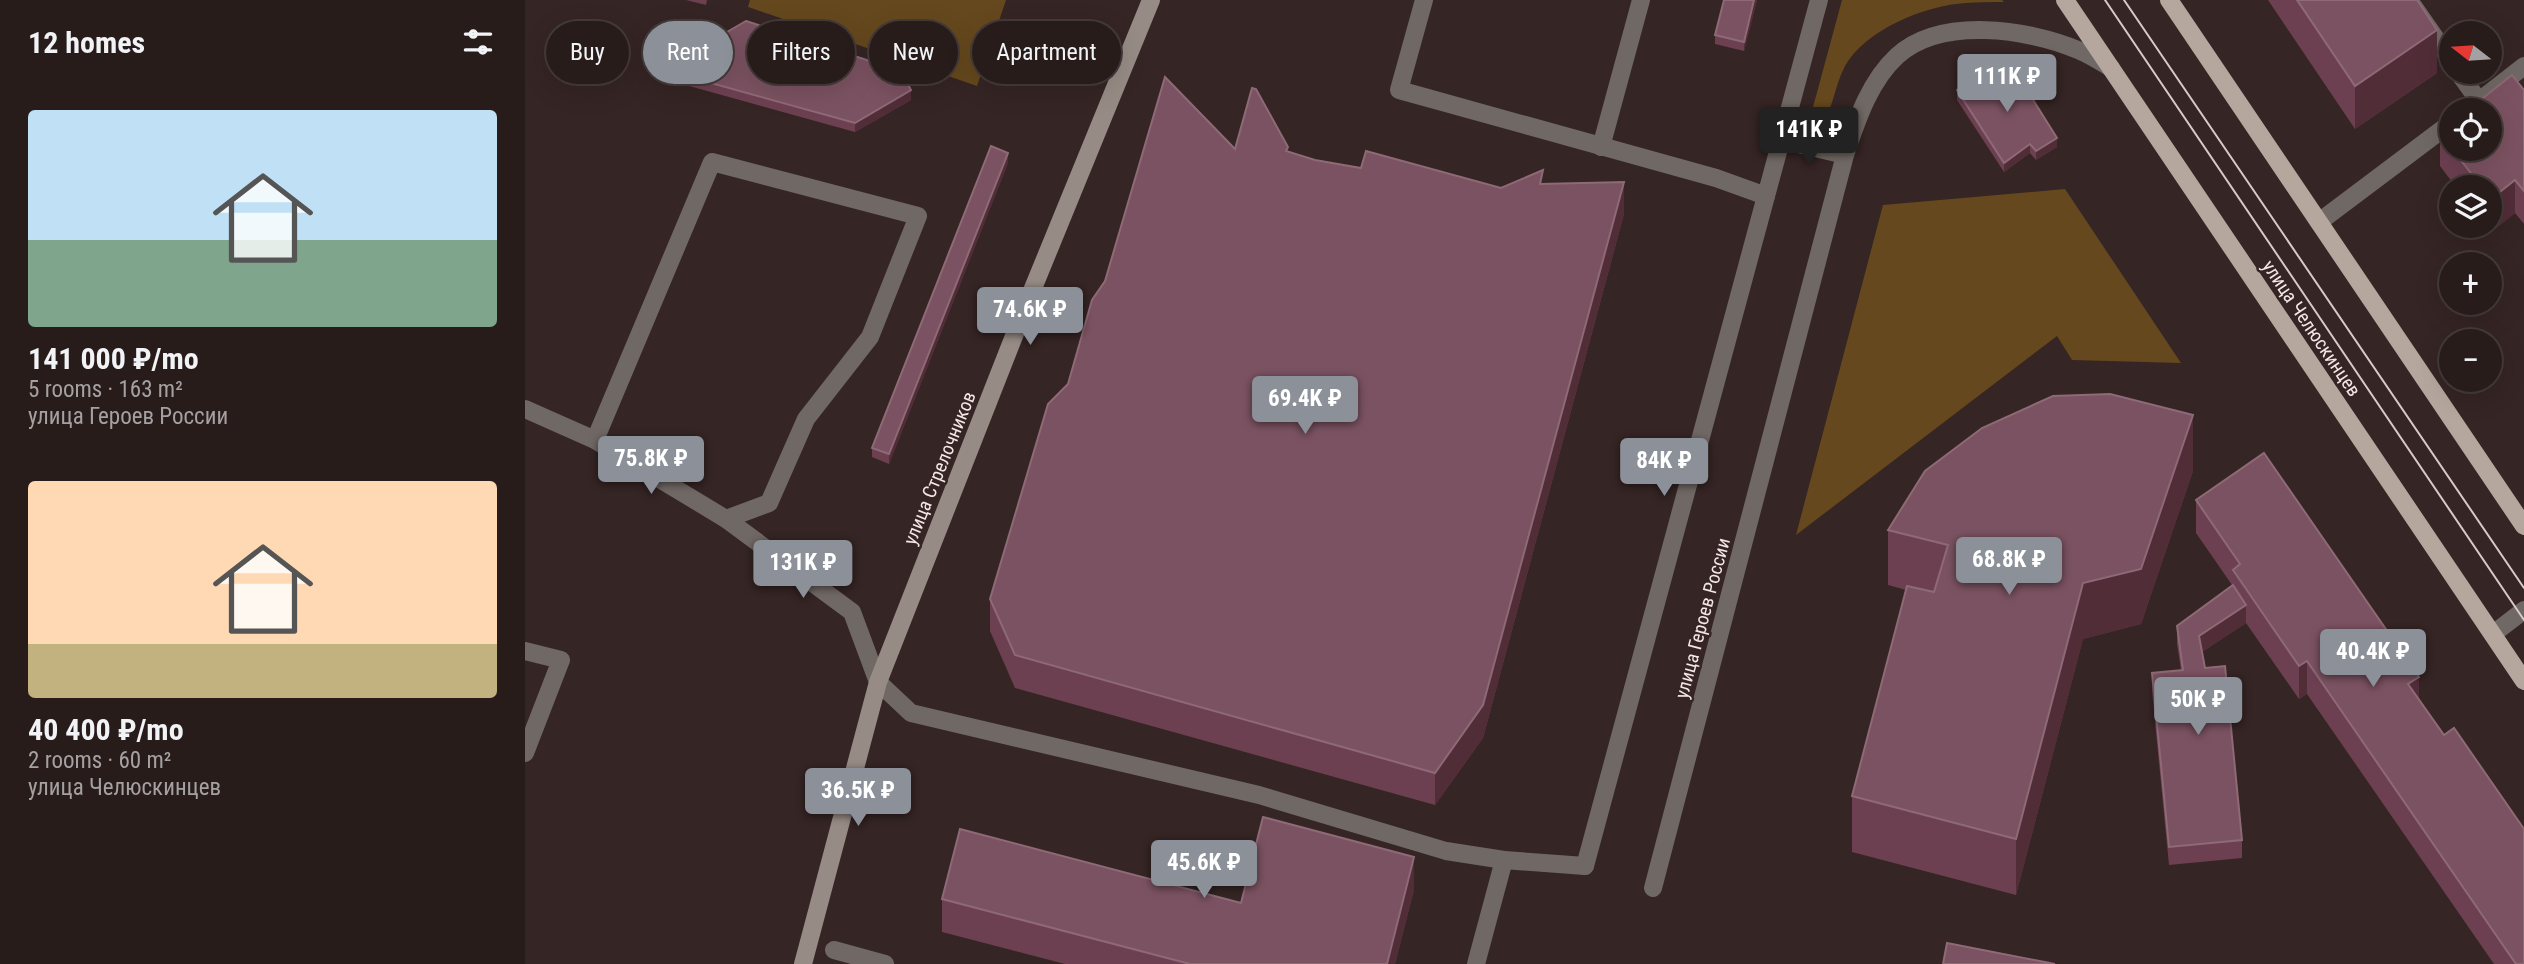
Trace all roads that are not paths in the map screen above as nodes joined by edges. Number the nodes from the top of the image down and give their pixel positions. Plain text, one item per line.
1 (1151, 0) edge
2 (1424, 0) edge
3 (1641, 0) edge
4 (1819, 0) edge
5 (2065, 0) edge
6 (2169, 0) edge
7 (2409, 0) edge
8 (2439, 43) edge
9 (2524, 66) edge
10 (2111, 68) junction
11 (2483, 98) edge
12 (2439, 132) edge
13 (1781, 140) junction
14 (1601, 147) junction
15 (1845, 155) junction
16 (1766, 196) junction
17 (2319, 222) junction
18 (525, 408) edge
19 (596, 440) junction
20 (726, 519) junction
21 (2524, 526) edge
22 (2524, 610) edge
23 (2493, 634) junction
24 (525, 651) edge
25 (2524, 681) edge
26 (877, 682) junction
27 (525, 753) edge
28 (1504, 860) junction
29 (1653, 888) dead end
30 (834, 950) dead end
31 (803, 964) edge
32 (885, 964) edge
33 (1476, 964) edge

1 - 26 main road, улица Стрелочников
2 - 14 street
3 - 14 street
4 - 13 street
5 - 10 main road, улица Челюскинцев
6 - 17 main road
7 - 8 street
9 - 11 street
10 - 15 street, улица Героев России
10 - 23 main road, улица Челюскинцев
12 - 17 street
13 - 15 street
13 - 16 street
14 - 16 street
15 - 29 street, улица Героев России
16 - 28 street
17 - 21 main road
18 - 19 street
19 - 20 street
19 - 20 street
20 - 26 street
22 - 23 street
23 - 25 main road, улица Челюскинцев
24 - 27 street
26 - 28 street
26 - 31 main road, улица Стрелочников
28 - 33 street
30 - 32 street

